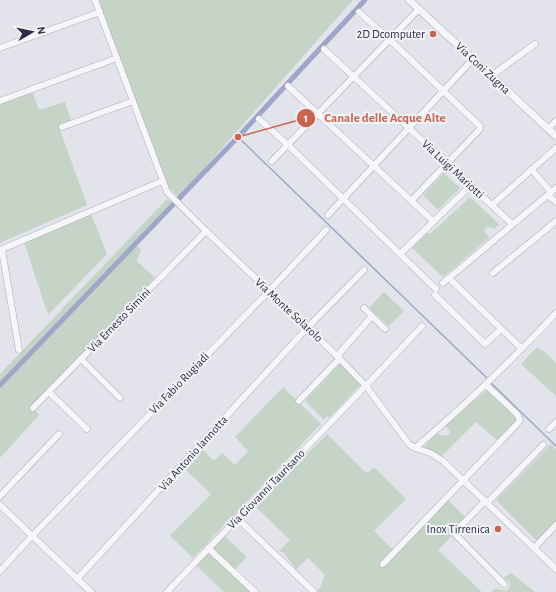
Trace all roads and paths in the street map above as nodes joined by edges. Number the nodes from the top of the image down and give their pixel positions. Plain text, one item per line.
1 (95, 0) edge
2 (409, 0) edge
3 (419, 9) junction
4 (100, 12) junction
5 (358, 12) dead end
6 (390, 40) junction
7 (535, 44) dead end
8 (0, 48) edge
9 (324, 49) dead end
10 (117, 58) junction
11 (473, 59) junction
12 (353, 76) junction
13 (491, 76) junction
14 (288, 86) dead end
15 (443, 91) junction
16 (0, 101) edge
17 (133, 101) junction
18 (318, 114) junction
19 (259, 119) dead end
20 (556, 121) edge
21 (62, 127) dead end
22 (409, 128) junction
23 (548, 129) junction
24 (556, 136) edge
25 (288, 145) junction
26 (556, 148) edge
27 (272, 161) dead end
28 (448, 163) junction
29 (374, 166) junction
30 (531, 169) junction
31 (162, 181) junction
32 (470, 186) junction
33 (556, 188) edge
34 (550, 195) junction
35 (343, 199) junction
36 (411, 201) junction
37 (556, 202) edge
38 (492, 205) junction
39 (328, 215) dead end
40 (433, 221) junction
41 (556, 221) edge
42 (512, 224) junction
43 (326, 230) dead end
44 (206, 231) junction
45 (1, 250) edge
46 (401, 253) junction
47 (364, 270) dead end
48 (493, 273) dead end
49 (452, 280) dead end
50 (443, 283) dead end
51 (269, 291) junction
52 (364, 308) dead end
53 (556, 313) edge
54 (372, 316) junction
55 (422, 326) dead end
56 (308, 328) junction
57 (386, 329) dead end
58 (501, 329) junction
59 (522, 349) junction
60 (19, 350) dead end
61 (338, 357) junction
62 (81, 359) junction
63 (486, 385) junction
64 (366, 386) junction
65 (49, 392) junction
66 (120, 398) dead end
67 (299, 401) dead end
68 (33, 408) dead end
69 (556, 422) edge
70 (87, 429) dead end
71 (549, 429) dead end
72 (58, 434) dead end
73 (543, 445) dead end
74 (415, 448) junction
75 (462, 480) junction
76 (0, 496) edge
77 (486, 502) junction
78 (0, 505) edge
79 (237, 518) junction
80 (556, 525) edge
81 (32, 536) junction
82 (208, 548) junction
83 (534, 548) junction
84 (383, 564) dead end
85 (556, 569) edge
86 (0, 571) edge
87 (77, 579) junction
88 (504, 584) dead end
89 (90, 592) edge
90 (167, 592) edge
91 (255, 592) edge
92 (314, 592) edge

1 - 4 street, Via Monte Solarolo
2 - 3 street, Via Coni Zugna
3 - 6 street
3 - 11 street, Via Coni Zugna
4 - 8 street
4 - 10 street, Via Monte Solarolo
5 - 6 street
6 - 12 street
6 - 15 street
7 - 13 street
9 - 12 street, Via Luigi Mariotti
10 - 16 street
10 - 17 street, Via Monte Solarolo
11 - 13 street, Via Coni Zugna
11 - 15 street
12 - 18 street
12 - 22 street, Via Luigi Mariotti
13 - 23 street, Via Coni Zugna
14 - 18 street
15 - 22 street
15 - 28 street
17 - 21 street
17 - 31 street, Via Monte Solarolo
18 - 25 street
18 - 29 street
19 - 25 street
20 - 23 street
22 - 28 street, Via Luigi Mariotti
22 - 29 street
23 - 24 street, Via Coni Zugna
25 - 27 street
25 - 35 street
26 - 30 street
28 - 32 street, Via Luigi Mariotti
28 - 36 street
29 - 35 street
29 - 36 street
30 - 34 street
30 - 38 street
31 - 44 street, Via Monte Solarolo
31 - 45 street
32 - 38 street, Via Luigi Mariotti
32 - 40 street
33 - 34 street
34 - 37 street
34 - 42 street
35 - 39 street
35 - 46 street
36 - 40 street
38 - 42 street, Via Luigi Mariotti
40 - 46 street
41 - 48 street
42 - 50 street
43 - 51 street, Via Fabio Rugiadi
44 - 51 street, Via Monte Solarolo
44 - 62 street, Via Ernesto Simini
45 - 60 street
46 - 58 street
47 - 56 street, Via Antonio Iannotta
49 - 58 street
51 - 56 street, Via Monte Solarolo
51 - 81 street, Via Fabio Rugiadi
52 - 54 street
53 - 59 street
54 - 57 street
54 - 61 street
55 - 64 street, Via Giovanni Taurisano
56 - 61 street, Via Monte Solarolo
56 - 87 street, Via Antonio Iannotta
58 - 59 street
59 - 63 street
61 - 64 street, Via Monte Solarolo
61 - 67 street
62 - 65 street, Via Ernesto Simini
62 - 66 street
63 - 74 street
63 - 75 street
64 - 74 street, Via Monte Solarolo
64 - 79 street, Via Giovanni Taurisano
65 - 68 street, Via Ernesto Simini
65 - 70 street
69 - 71 street
72 - 76 street
73 - 77 street
74 - 75 street, Via Monte Solarolo
75 - 77 street, Via Monte Solarolo
75 - 84 street
77 - 83 street, Via Monte Solarolo
77 - 88 street
78 - 81 street
79 - 82 street, Via Giovanni Taurisano
79 - 92 street
80 - 83 street
81 - 86 street, Via Fabio Rugiadi
81 - 87 street
82 - 90 street, Via Giovanni Taurisano
82 - 91 street
83 - 85 street, Via Monte Solarolo
87 - 89 street

